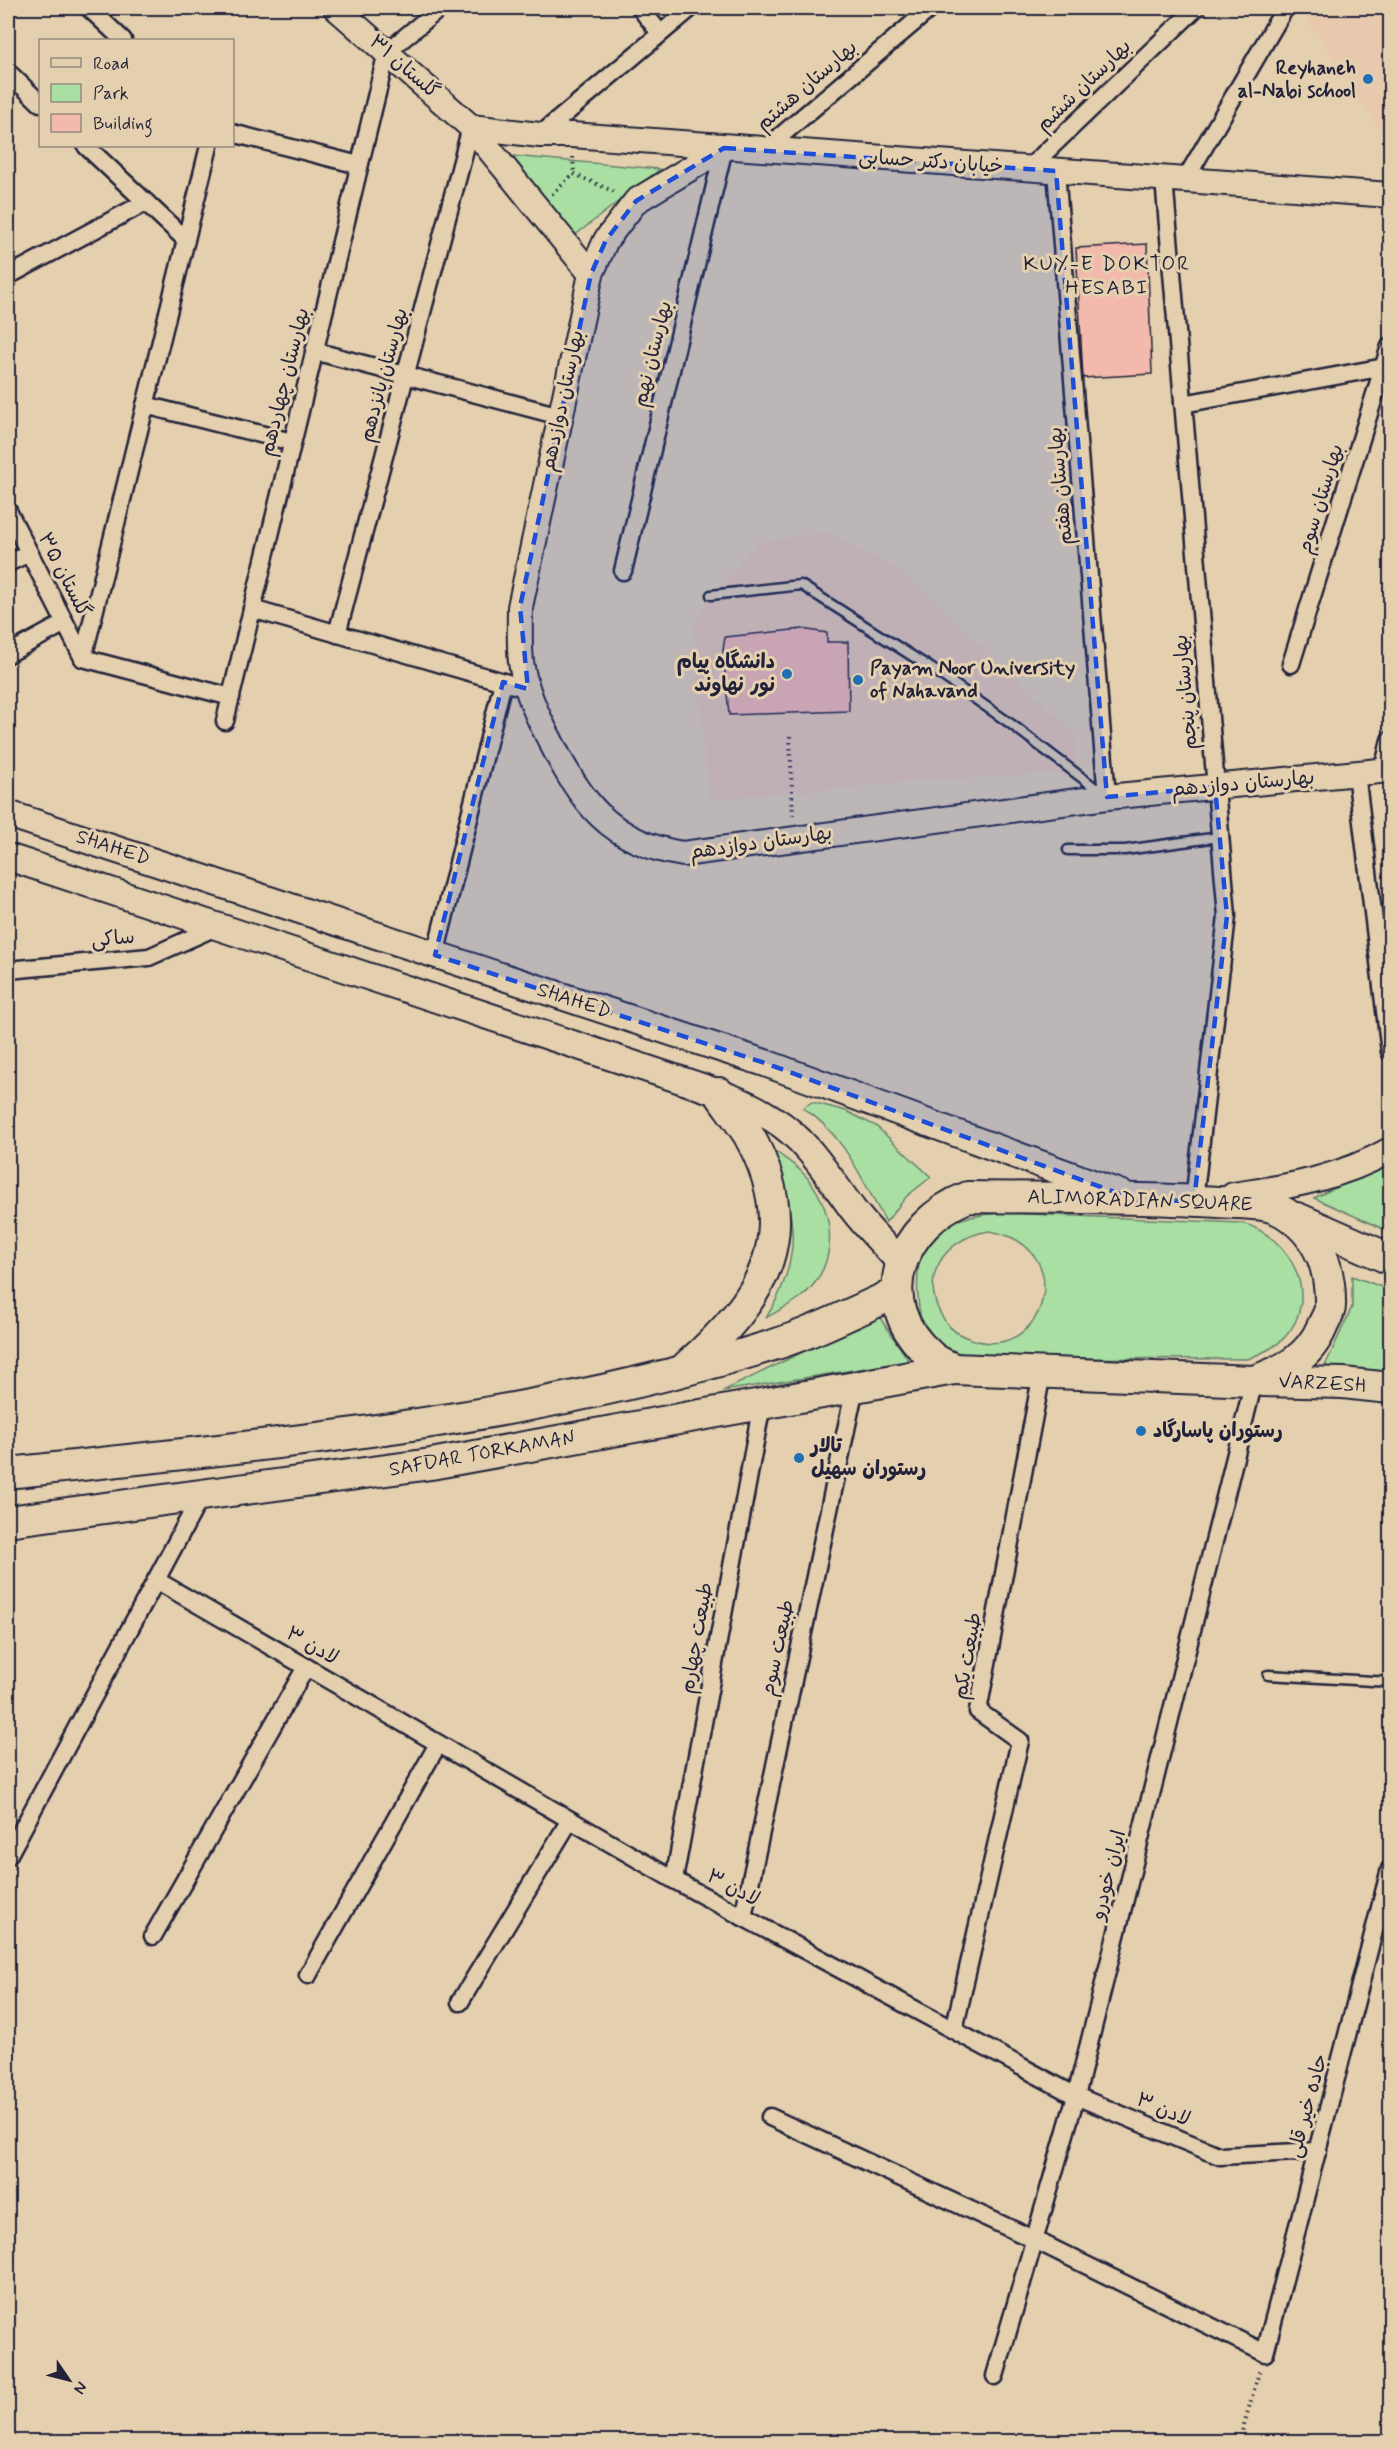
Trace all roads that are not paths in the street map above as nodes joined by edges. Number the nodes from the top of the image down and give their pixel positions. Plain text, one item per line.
1 (89, 8) edge
2 (336, 8) edge
3 (440, 8) edge
4 (639, 8) edge
5 (691, 8) edge
6 (931, 8) edge
7 (1196, 8) edge
8 (1285, 8) edge
9 (660, 33) junction
10 (122, 39) edge
11 (387, 52) junction
12 (8, 72) edge
13 (39, 102) edge
14 (471, 127) junction
15 (234, 134) edge
16 (540, 135) junction
17 (87, 147) edge
18 (209, 147) edge
19 (724, 148) junction
20 (764, 150) junction
21 (359, 165) junction
22 (1028, 169) junction
23 (1056, 171) junction
24 (1174, 180) junction
25 (1390, 195) edge
26 (146, 202) junction
27 (186, 240) junction
28 (591, 274) junction
29 (8, 276) edge
30 (1390, 346) edge
31 (314, 351) junction
32 (1388, 366) edge
33 (405, 377) junction
34 (1183, 404) junction
35 (145, 405) junction
36 (560, 416) junction
37 (292, 442) junction
38 (8, 510) edge
39 (29, 553) junction
40 (8, 563) edge
41 (623, 571) dead end
42 (711, 596) dead end
43 (252, 609) junction
44 (65, 623) junction
45 (337, 634) junction
46 (8, 654) edge
47 (83, 658) junction
48 (1291, 664) dead end
49 (503, 682) junction
50 (528, 689) junction
51 (231, 697) junction
52 (225, 721) dead end
53 (1390, 740) edge
54 (1387, 770) edge
55 (1356, 774) junction
56 (1215, 787) junction
57 (1107, 797) junction
58 (8, 814) edge
59 (1220, 837) junction
60 (1068, 850) dead end
61 (8, 856) edge
62 (216, 927) junction
63 (435, 955) junction
64 (8, 970) edge
65 (1390, 1052) edge
66 (718, 1093) junction
67 (1390, 1150) edge
68 (1136, 1200) junction
69 (1194, 1201) junction
70 (1284, 1212) junction
71 (1390, 1259) edge
72 (900, 1262) junction
73 (896, 1293) junction
74 (954, 1369) junction
75 (680, 1372) junction
76 (1042, 1373) junction
77 (1254, 1381) junction
78 (855, 1387) junction
79 (1390, 1388) edge
80 (762, 1404) junction
81 (8, 1473) edge
82 (201, 1496) junction
83 (8, 1521) edge
84 (156, 1580) junction
85 (306, 1667) junction
86 (1268, 1675) dead end
87 (1390, 1682) edge
88 (438, 1744) junction
89 (570, 1820) junction
90 (8, 1857) edge
91 (1390, 1869) edge
92 (674, 1880) junction
93 (743, 1917) junction
94 (153, 1936) dead end
95 (308, 1975) dead end
96 (460, 2002) dead end
97 (954, 2030) junction
98 (1076, 2096) junction
99 (770, 2117) dead end
100 (1318, 2151) junction
101 (1035, 2240) junction
102 (995, 2376) dead end

1 - 10 street
2 - 11 street, گلستان ۳۱
3 - 11 street
4 - 9 street
5 - 9 street
6 - 20 street, بهارستان هشتم
7 - 22 street, بهارستان ششم
8 - 24 street
9 - 16 street
11 - 14 street, گلستان ۳۱
11 - 21 street, بهارستان چهاردهم
12 - 13 street
14 - 16 street, خیابان دکتر حسابی
14 - 28 street, گلستان ۳۱
14 - 33 street, بهارستان پانزدهم
15 - 21 street
16 - 19 street, خیابان دکتر حسابی
17 - 26 street
18 - 27 street
19 - 20 street, خیابان دکتر حسابی
19 - 28 street, بهارستان دوازدهم
19 - 41 street, بهارستان نهم
20 - 22 street, خیابان دکتر حسابی
21 - 31 street, بهارستان چهاردهم
22 - 23 street, خیابان دکتر حسابی
23 - 24 street, خیابان دکتر حسابی
23 - 57 street, بهارستان هفتم
24 - 25 street, خیابان دکتر حسابی
24 - 34 street, بهارستان پنجم
26 - 27 street
26 - 29 street
27 - 35 street
28 - 36 street, بهارستان دوازدهم
30 - 32 street, بهارستان سوم
31 - 33 street
31 - 37 street, بهارستان چهاردهم
32 - 34 street
32 - 48 street, بهارستان سوم
33 - 36 street
33 - 45 street, بهارستان پانزدهم
34 - 56 street, بهارستان پنجم
35 - 37 street
35 - 47 street
36 - 50 street, بهارستان دوازدهم
37 - 43 street, بهارستان چهاردهم
38 - 39 street, گلستان ۳۵
39 - 40 street
39 - 44 street, گلستان ۳۵
42 - 57 lane
43 - 45 street
43 - 51 street, بهارستان چهاردهم
44 - 46 street
44 - 47 street, گلستان ۳۵
45 - 49 street
47 - 51 street
49 - 50 street
49 - 63 street
50 - 57 street, بهارستان دوازدهم
51 - 52 street, بهارستان چهاردهم
53 - 54 street
54 - 55 street, بهارستان دوازدهم
55 - 56 street, بهارستان دوازدهم
55 - 65 street
56 - 57 street, بهارستان دوازدهم
56 - 59 street, بهارستان پنجم
58 - 63 main road, SHAHED
59 - 60 lane
59 - 69 street, بهارستان پنجم
61 - 62 main road
62 - 64 street, ساکی
62 - 66 main road
63 - 68 main road, SHAHED
66 - 72 main road
66 - 75 highway
67 - 69 street
68 - 69 highway, ALIMORADIAN SQUARE
68 - 72 highway, ALIMORADIAN SQUARE
69 - 70 highway, ALIMORADIAN SQUARE
70 - 71 highway
70 - 77 highway, ALIMORADIAN SQUARE
72 - 73 highway, ALIMORADIAN SQUARE
73 - 74 highway, ALIMORADIAN SQUARE
73 - 75 highway, SAFDAR TORKAMAN
74 - 76 highway, ALIMORADIAN SQUARE
74 - 78 highway, SAFDAR TORKAMAN
75 - 81 highway, SAFDAR TORKAMAN
76 - 77 highway, ALIMORADIAN SQUARE
76 - 97 street, طبیعت یکم
77 - 79 highway, VARZESH
77 - 98 street, ایران خودرو
78 - 80 highway, SAFDAR TORKAMAN
78 - 93 street, طبیعت سوم
80 - 82 highway, SAFDAR TORKAMAN
80 - 92 street, طبیعت چهارم
82 - 83 highway, SAFDAR TORKAMAN
82 - 84 street
84 - 85 street, لادن ۳
84 - 90 street
85 - 88 street, لادن ۳
85 - 94 street
86 - 87 lane
88 - 89 street, لادن ۳
88 - 95 street
89 - 92 street, لادن ۳
89 - 96 street
91 - 100 street, جاده خیر قلی
92 - 93 street, لادن ۳
93 - 97 street, لادن ۳
97 - 98 street, لادن ۳
98 - 100 street, لادن ۳
98 - 101 street, ایران خودرو
99 - 101 street
100 - 101 street, جاده خیر قلی
101 - 102 street, ایران خودرو

